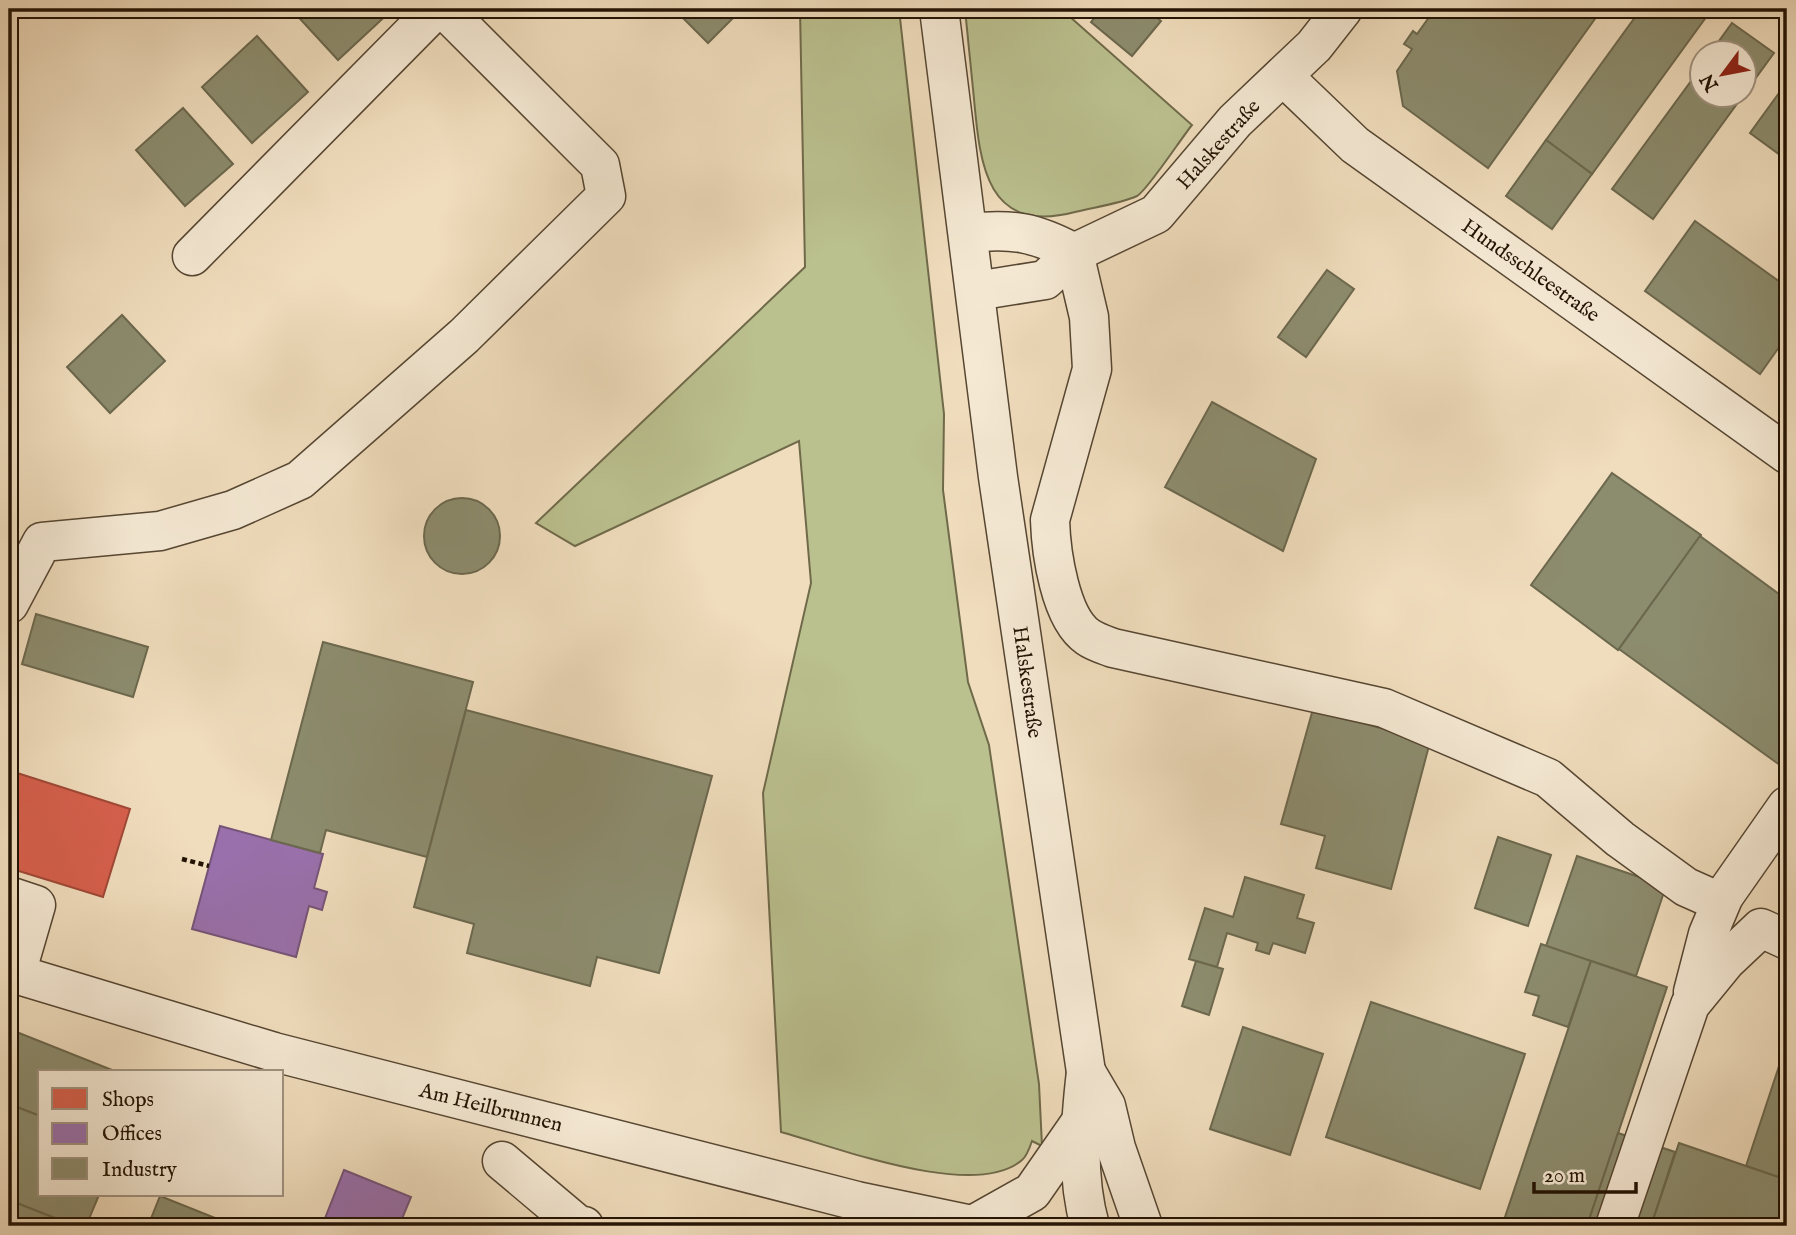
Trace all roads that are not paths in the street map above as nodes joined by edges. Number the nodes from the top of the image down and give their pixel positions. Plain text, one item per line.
1 (436, 9) edge
2 (444, 9) edge
3 (939, 9) edge
4 (1343, 9) edge
5 (1283, 76) junction
6 (968, 233) junction
7 (1074, 253) junction
8 (192, 256) dead end
9 (976, 291) junction
10 (1787, 454) edge
11 (9, 604) edge
12 (1787, 806) edge
13 (9, 896) edge
14 (1724, 896) junction
15 (1787, 940) edge
16 (12, 973) edge
17 (1690, 1005) junction
18 (1086, 1072) junction
19 (1080, 1123) junction
20 (502, 1161) dead end
21 (584, 1226) edge
22 (975, 1226) edge
23 (1090, 1226) edge
24 (1143, 1226) edge
25 (1615, 1226) edge

1 - 8 street
2 - 11 street
3 - 6 street, Halskestraße
4 - 5 street, Halskestraße
5 - 7 street, Halskestraße
5 - 10 street, Hundsschleestraße
6 - 7 street
6 - 9 street, Halskestraße
7 - 9 street, Halskestraße
7 - 14 street
9 - 18 street, Halskestraße
12 - 14 street
13 - 16 street
14 - 17 street
15 - 17 street
16 - 22 street, Am Heilbrunnen
17 - 25 street
18 - 19 street, Halskestraße
18 - 24 street, Halskestraße
19 - 22 street, Halskestraße
19 - 23 street, Halskestraße
20 - 21 street

